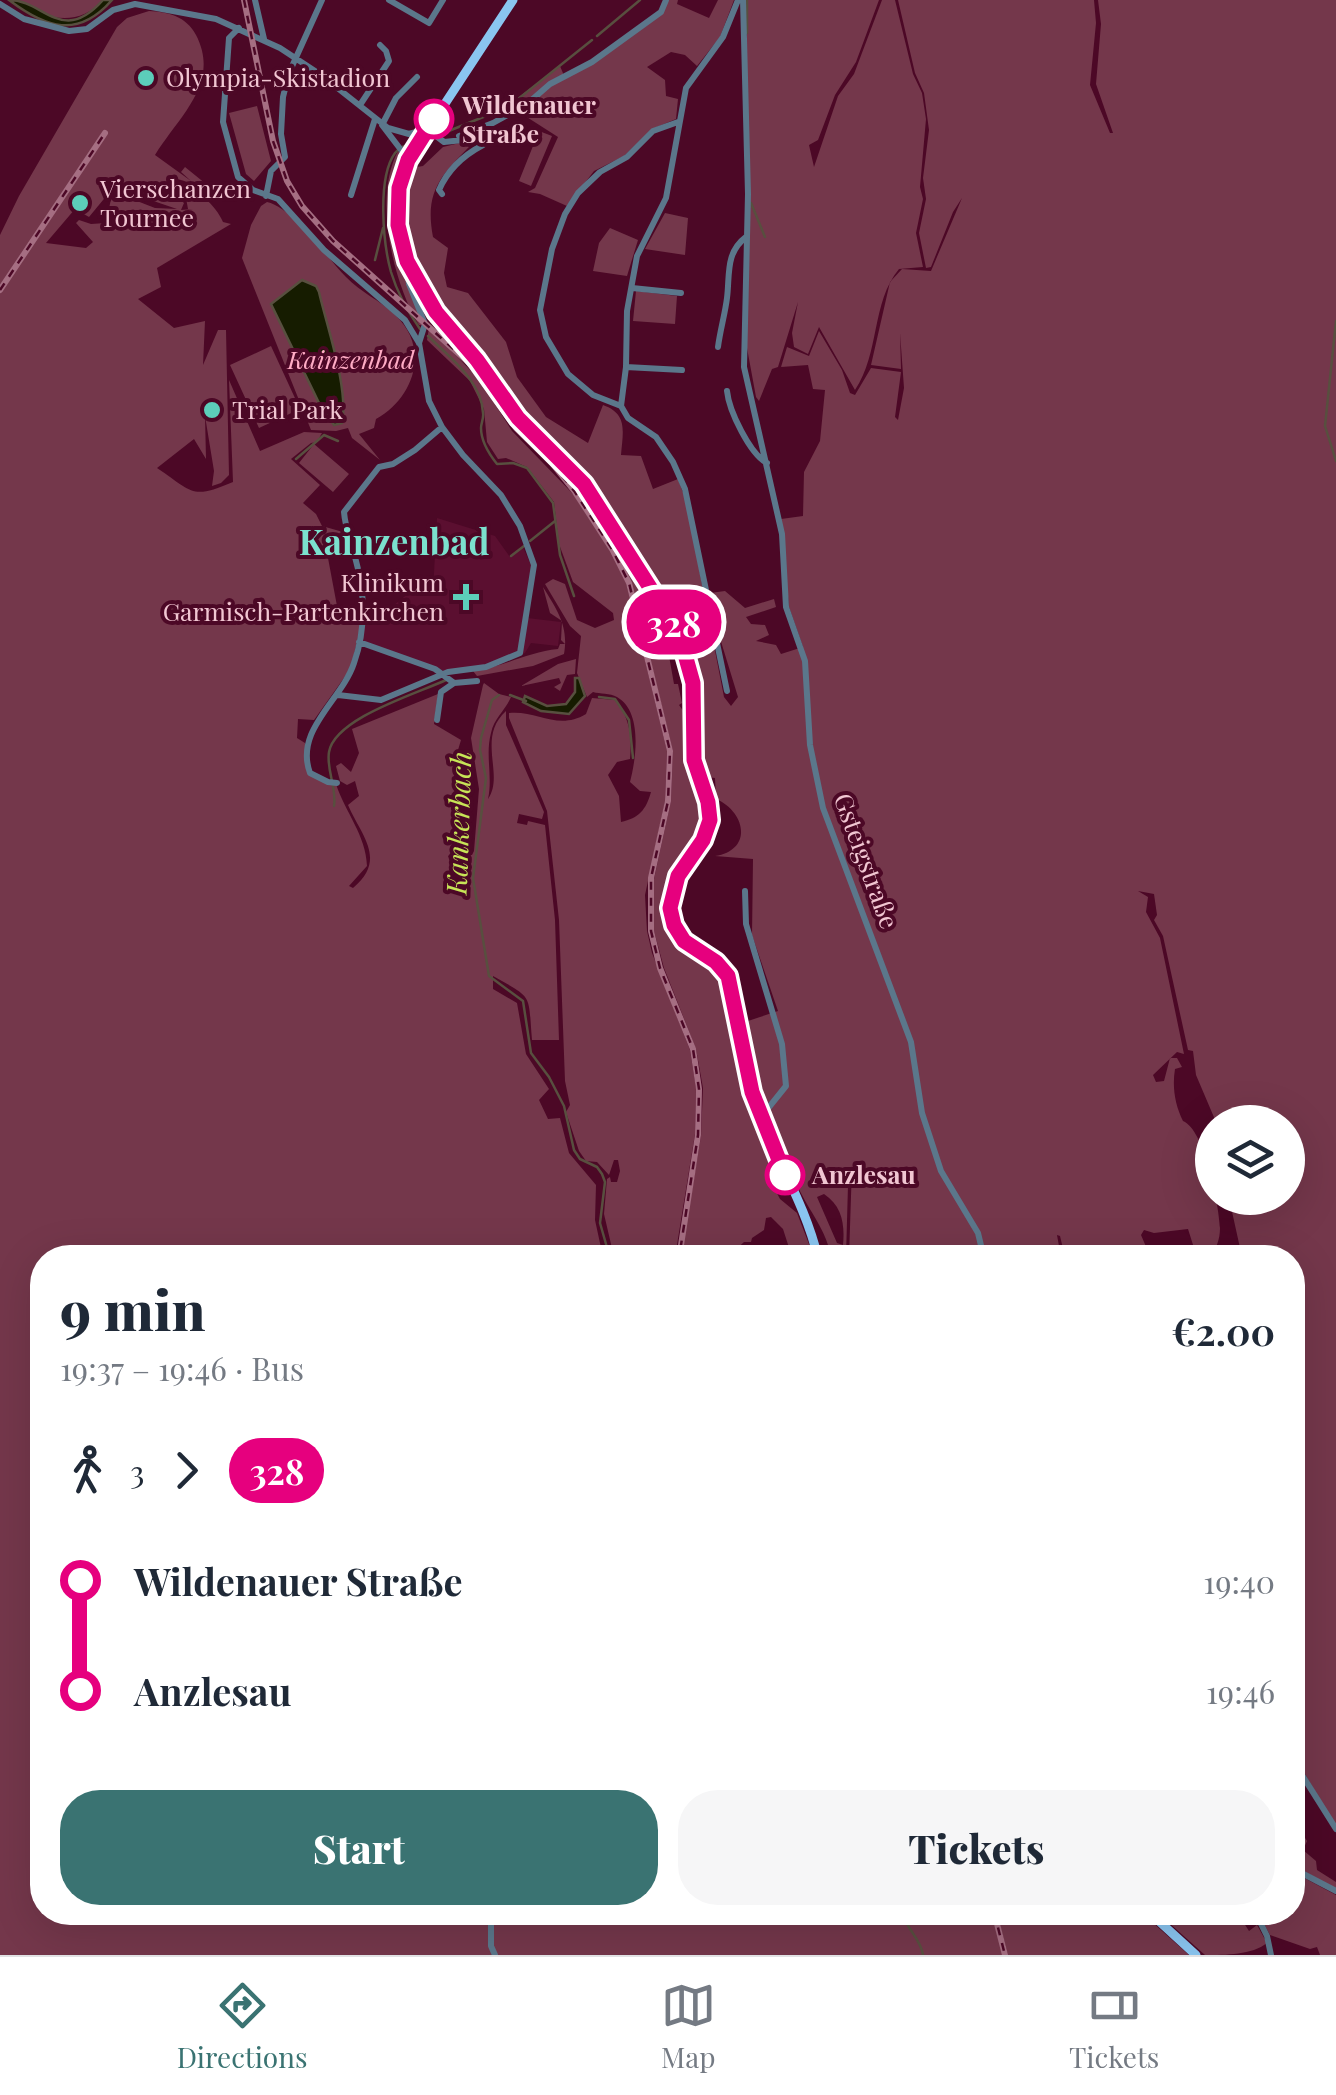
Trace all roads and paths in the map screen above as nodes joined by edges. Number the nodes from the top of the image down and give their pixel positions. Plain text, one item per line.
1 (255, 0) edge
2 (322, 0) edge
3 (389, 0) edge
4 (443, 0) edge
5 (513, 0) edge
6 (666, 0) edge
7 (740, 0) edge
8 (0, 4) edge
9 (239, 28) junction
10 (264, 40) junction
11 (380, 46) dead end
12 (296, 58) junction
13 (418, 77) dead end
14 (360, 105) junction
15 (378, 122) junction
16 (678, 122) junction
17 (430, 131) junction
18 (442, 141) junction
19 (402, 153) junction
20 (442, 194) dead end
21 (350, 195) dead end
22 (266, 196) junction
23 (747, 236) junction
24 (407, 261) junction
25 (632, 288) junction
26 (681, 294) dead end
27 (422, 337) junction
28 (718, 348) dead end
29 (626, 367) junction
30 (682, 370) dead end
31 (727, 391) dead end
32 (621, 406) junction
33 (442, 427) junction
34 (767, 463) junction
35 (359, 642) junction
36 (448, 679) junction
37 (477, 682) dead end
38 (727, 691) dead end
39 (338, 694) junction
40 (437, 720) dead end
41 (335, 783) dead end
42 (745, 890) dead end
43 (760, 1118) junction
44 (814, 1245) edge
45 (981, 1245) edge
46 (1305, 1780) edge
47 (1336, 1829) edge
48 (1305, 1875) edge
49 (1336, 1891) edge
50 (491, 1925) edge
51 (1163, 1925) edge
52 (1259, 1925) edge
53 (495, 1955) edge
54 (1196, 1955) edge
55 (1270, 1955) edge

1 - 10 street
2 - 12 street
3 - 4 street
5 - 17 main road
6 - 18 street
7 - 16 street
7 - 23 street, Gsteigstraße
8 - 9 street
9 - 10 street
9 - 22 street
10 - 12 street
11 - 14 street
12 - 14 street
12 - 22 street
13 - 15 street
14 - 15 street
15 - 17 street
15 - 19 street
15 - 21 street
16 - 25 street
16 - 32 street
17 - 18 street
17 - 19 main road
18 - 20 street
19 - 24 main road
22 - 27 street
23 - 28 street, Gsteigstraße
23 - 34 street, Gsteigstraße
24 - 27 street
24 - 43 main road
25 - 26 street
25 - 29 street
27 - 33 street
29 - 30 street
29 - 32 street
31 - 34 street, Gsteigstraße
32 - 38 street
33 - 35 street
33 - 36 street
34 - 45 street, Gsteigstraße
35 - 36 street
35 - 39 street
36 - 37 street
36 - 39 street
36 - 40 street
39 - 41 street
42 - 43 street
43 - 44 main road
46 - 47 street
48 - 49 street
50 - 53 street
51 - 54 main road
52 - 55 street

